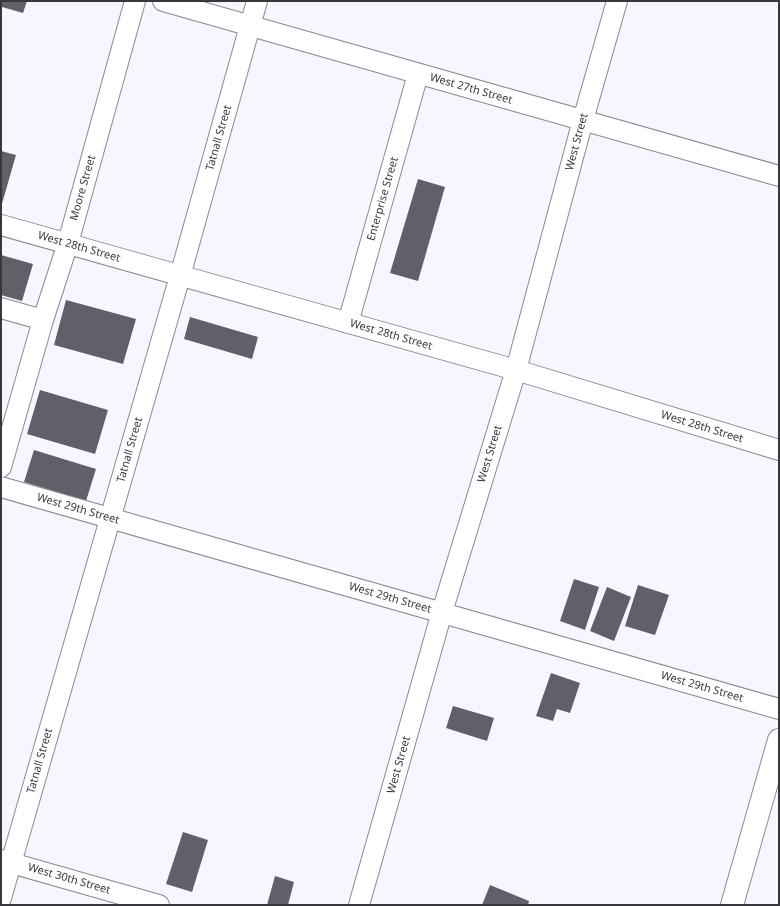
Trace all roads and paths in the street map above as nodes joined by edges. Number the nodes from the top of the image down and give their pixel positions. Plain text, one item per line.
1 (135, 1) edge
2 (163, 1) edge
3 (257, 1) edge
4 (617, 1) edge
5 (250, 26) junction
6 (418, 74) junction
7 (583, 120) junction
8 (779, 176) edge
9 (1, 225) edge
10 (68, 243) junction
11 (180, 276) junction
12 (1, 308) edge
13 (43, 320) junction
14 (348, 323) junction
15 (516, 370) junction
16 (779, 450) edge
17 (1, 467) edge
18 (1, 487) edge
19 (110, 518) junction
20 (442, 612) junction
21 (779, 709) edge
22 (779, 740) edge
23 (6, 861) edge
24 (1, 898) edge
25 (159, 905) edge
26 (359, 905) edge
27 (732, 905) edge

1 - 10 street, Moore Street
2 - 5 street, West 27th Street
3 - 5 street, Tatnall Street
4 - 7 street, West Street
5 - 6 street, West 27th Street
5 - 11 street, Tatnall Street
6 - 7 street, West 27th Street
6 - 14 street, Enterprise Street
7 - 8 street, West 27th Street
7 - 15 street, West Street
9 - 10 street, West 28th Street
10 - 11 street, West 28th Street
10 - 13 street, Moore Street
11 - 14 street, West 28th Street
11 - 19 street, Tatnall Street
12 - 13 street
13 - 17 street, Moore Street
14 - 15 street, West 28th Street
15 - 16 street, West 28th Street
15 - 20 street, West Street
18 - 19 street, West 29th Street
19 - 20 street, West 29th Street
19 - 23 street, Tatnall Street
20 - 21 street, West 29th Street
20 - 26 street, West Street
22 - 27 main road
23 - 24 street, Tatnall Street
23 - 25 street, West 30th Street

